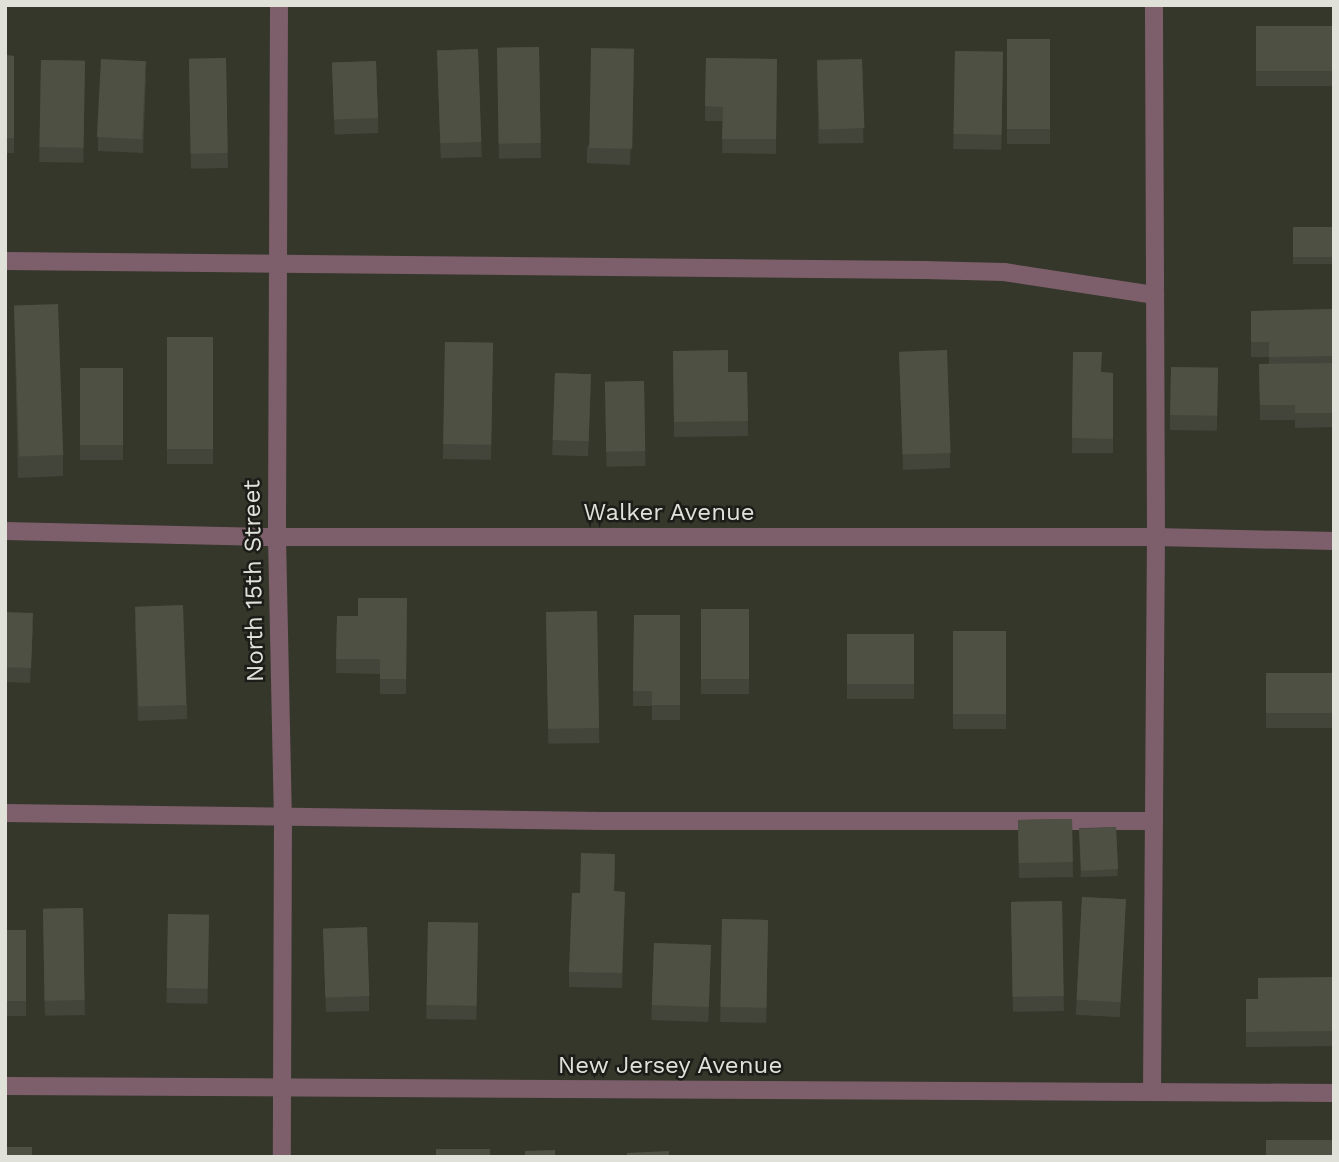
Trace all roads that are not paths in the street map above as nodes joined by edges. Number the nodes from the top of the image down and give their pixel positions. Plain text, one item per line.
1 (279, 5) edge
2 (1154, 5) edge
3 (5, 261) edge
4 (277, 263) junction
5 (1155, 295) junction
6 (5, 531) edge
7 (277, 537) junction
8 (1156, 537) junction
9 (1334, 541) edge
10 (5, 813) edge
11 (283, 814) junction
12 (1154, 821) junction
13 (5, 1086) edge
14 (282, 1088) junction
15 (1152, 1092) junction
16 (1334, 1093) edge
17 (282, 1157) edge

1 - 4 street, North 15th Street
2 - 5 street
3 - 4 street
4 - 5 street
4 - 7 street, North 15th Street
5 - 8 street
6 - 7 street, Walker Avenue
7 - 8 street, Walker Avenue
7 - 11 street, North 15th Street
8 - 9 street, Walker Avenue
8 - 12 street
10 - 11 street
11 - 12 street
11 - 14 street, North 15th Street
12 - 15 street
13 - 14 street, New Jersey Avenue
14 - 15 street, New Jersey Avenue
14 - 17 street, North 15th Street
15 - 16 street, New Jersey Avenue

